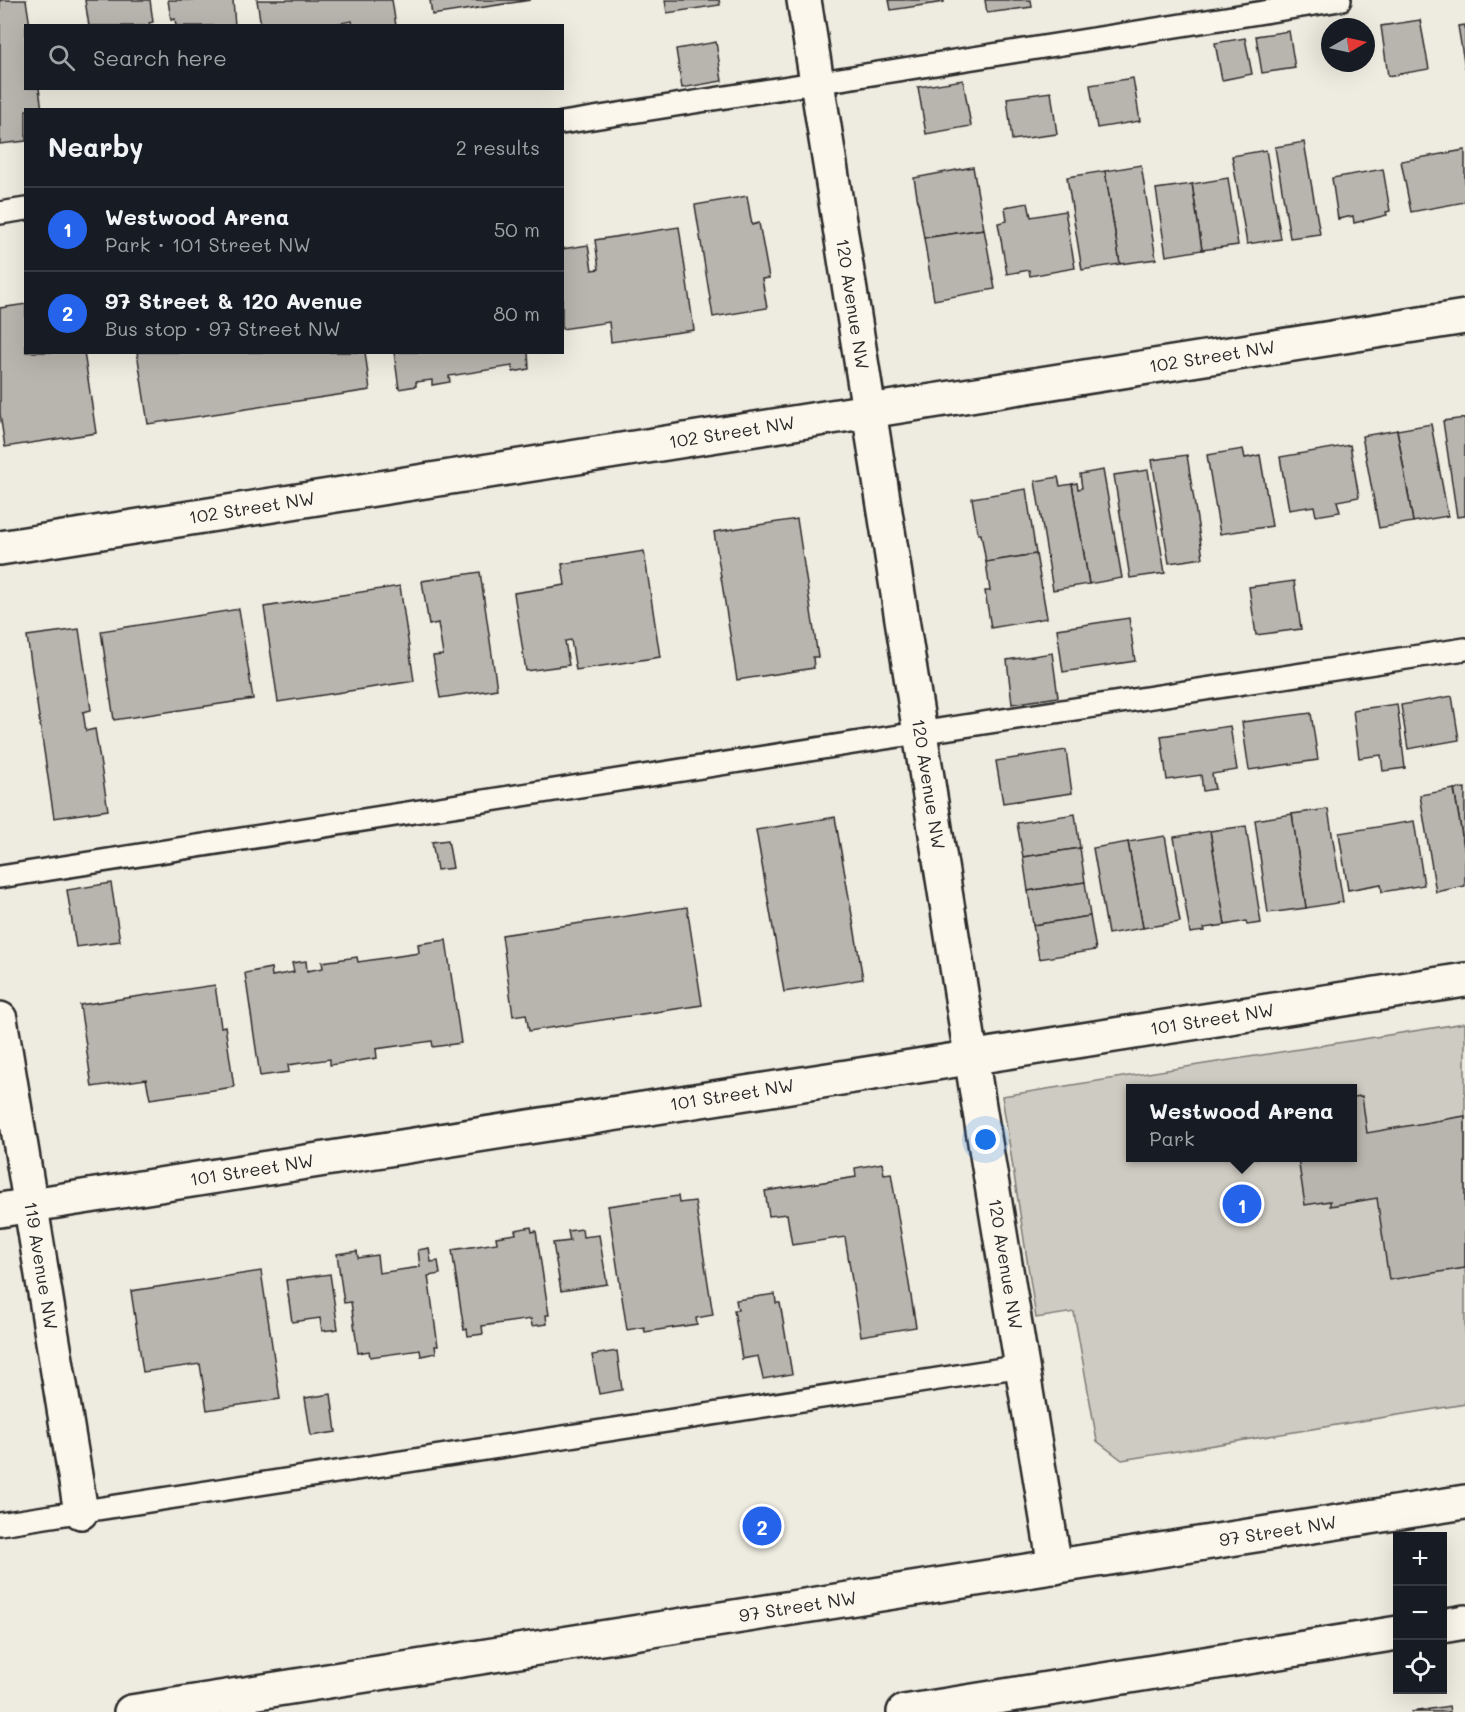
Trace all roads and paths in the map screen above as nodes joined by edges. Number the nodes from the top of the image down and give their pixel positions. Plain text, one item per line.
1 (804, 0) edge
2 (1340, 0) edge
3 (817, 82) junction
4 (564, 123) edge
5 (24, 209) edge
6 (0, 213) edge
7 (1465, 317) edge
8 (869, 411) junction
9 (0, 548) edge
10 (1465, 650) edge
11 (920, 733) junction
12 (0, 877) edge
13 (1465, 980) edge
14 (0, 1019) edge
15 (972, 1056) junction
16 (15, 1208) edge
17 (1022, 1366) junction
18 (1465, 1502) edge
19 (81, 1512) junction
20 (0, 1524) edge
21 (1055, 1567) junction
22 (1465, 1622) edge
23 (1447, 1625) edge
24 (1393, 1634) edge
25 (131, 1712) edge
26 (904, 1712) edge

1 - 3 street, 120 Avenue NW
2 - 3 lane
3 - 4 lane
3 - 8 street, 120 Avenue NW
5 - 6 lane
7 - 8 street, 102 Street NW
8 - 9 street, 102 Street NW
8 - 11 street, 120 Avenue NW
10 - 11 lane
11 - 12 lane
11 - 15 street, 120 Avenue NW
13 - 15 street, 101 Street NW
14 - 16 street, 119 Avenue NW
15 - 16 street, 101 Street NW
15 - 17 street, 120 Avenue NW
16 - 19 street, 119 Avenue NW
17 - 19 lane
17 - 21 street, 120 Avenue NW
18 - 21 street, 97 Street NW
19 - 20 lane
21 - 25 street, 97 Street NW
22 - 23 street
24 - 26 street

